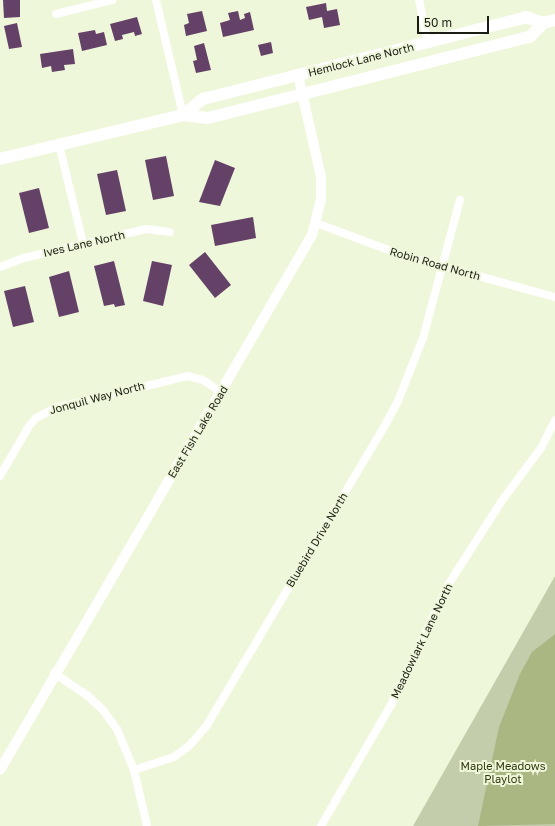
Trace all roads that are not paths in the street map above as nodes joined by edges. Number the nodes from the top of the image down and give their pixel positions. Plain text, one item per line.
1 (112, 0) edge
2 (156, 0) edge
3 (419, 0) edge
4 (56, 14) dead end
5 (555, 20) edge
6 (542, 23) junction
7 (428, 43) junction
8 (298, 75) junction
9 (303, 94) junction
10 (183, 115) junction
11 (59, 145) junction
12 (0, 159) edge
13 (460, 200) dead end
14 (316, 223) junction
15 (170, 232) dead end
16 (83, 243) junction
17 (442, 266) junction
18 (0, 267) edge
19 (555, 297) edge
20 (222, 393) junction
21 (555, 420) edge
22 (0, 476) edge
23 (54, 673) junction
24 (0, 770) edge
25 (134, 770) junction
26 (147, 826) edge
27 (321, 826) edge

1 - 4 street
2 - 10 street
3 - 7 street
5 - 6 main road, Hemlock Lane North
6 - 7 main road, Hemlock Lane North
6 - 9 main road, Hemlock Lane North
7 - 8 main road, Hemlock Lane North
8 - 9 street, East Fish Lake Road
8 - 10 main road, Hemlock Lane North
9 - 10 main road, Hemlock Lane North
9 - 14 street, East Fish Lake Road
10 - 11 main road, Hemlock Lane North
11 - 12 main road, Hemlock Lane North
11 - 16 street
13 - 17 street, Bluebird Drive North
14 - 17 street, Robin Road North
14 - 20 street, East Fish Lake Road
15 - 16 street, Ives Lane North
16 - 18 street, Ives Lane North
17 - 19 street, Robin Road North
17 - 25 street, Bluebird Drive North
20 - 22 street, Jonquil Way North
20 - 23 street, East Fish Lake Road
21 - 27 street, Meadowlark Lane North
23 - 24 street, East Fish Lake Road
23 - 25 street
25 - 26 street

